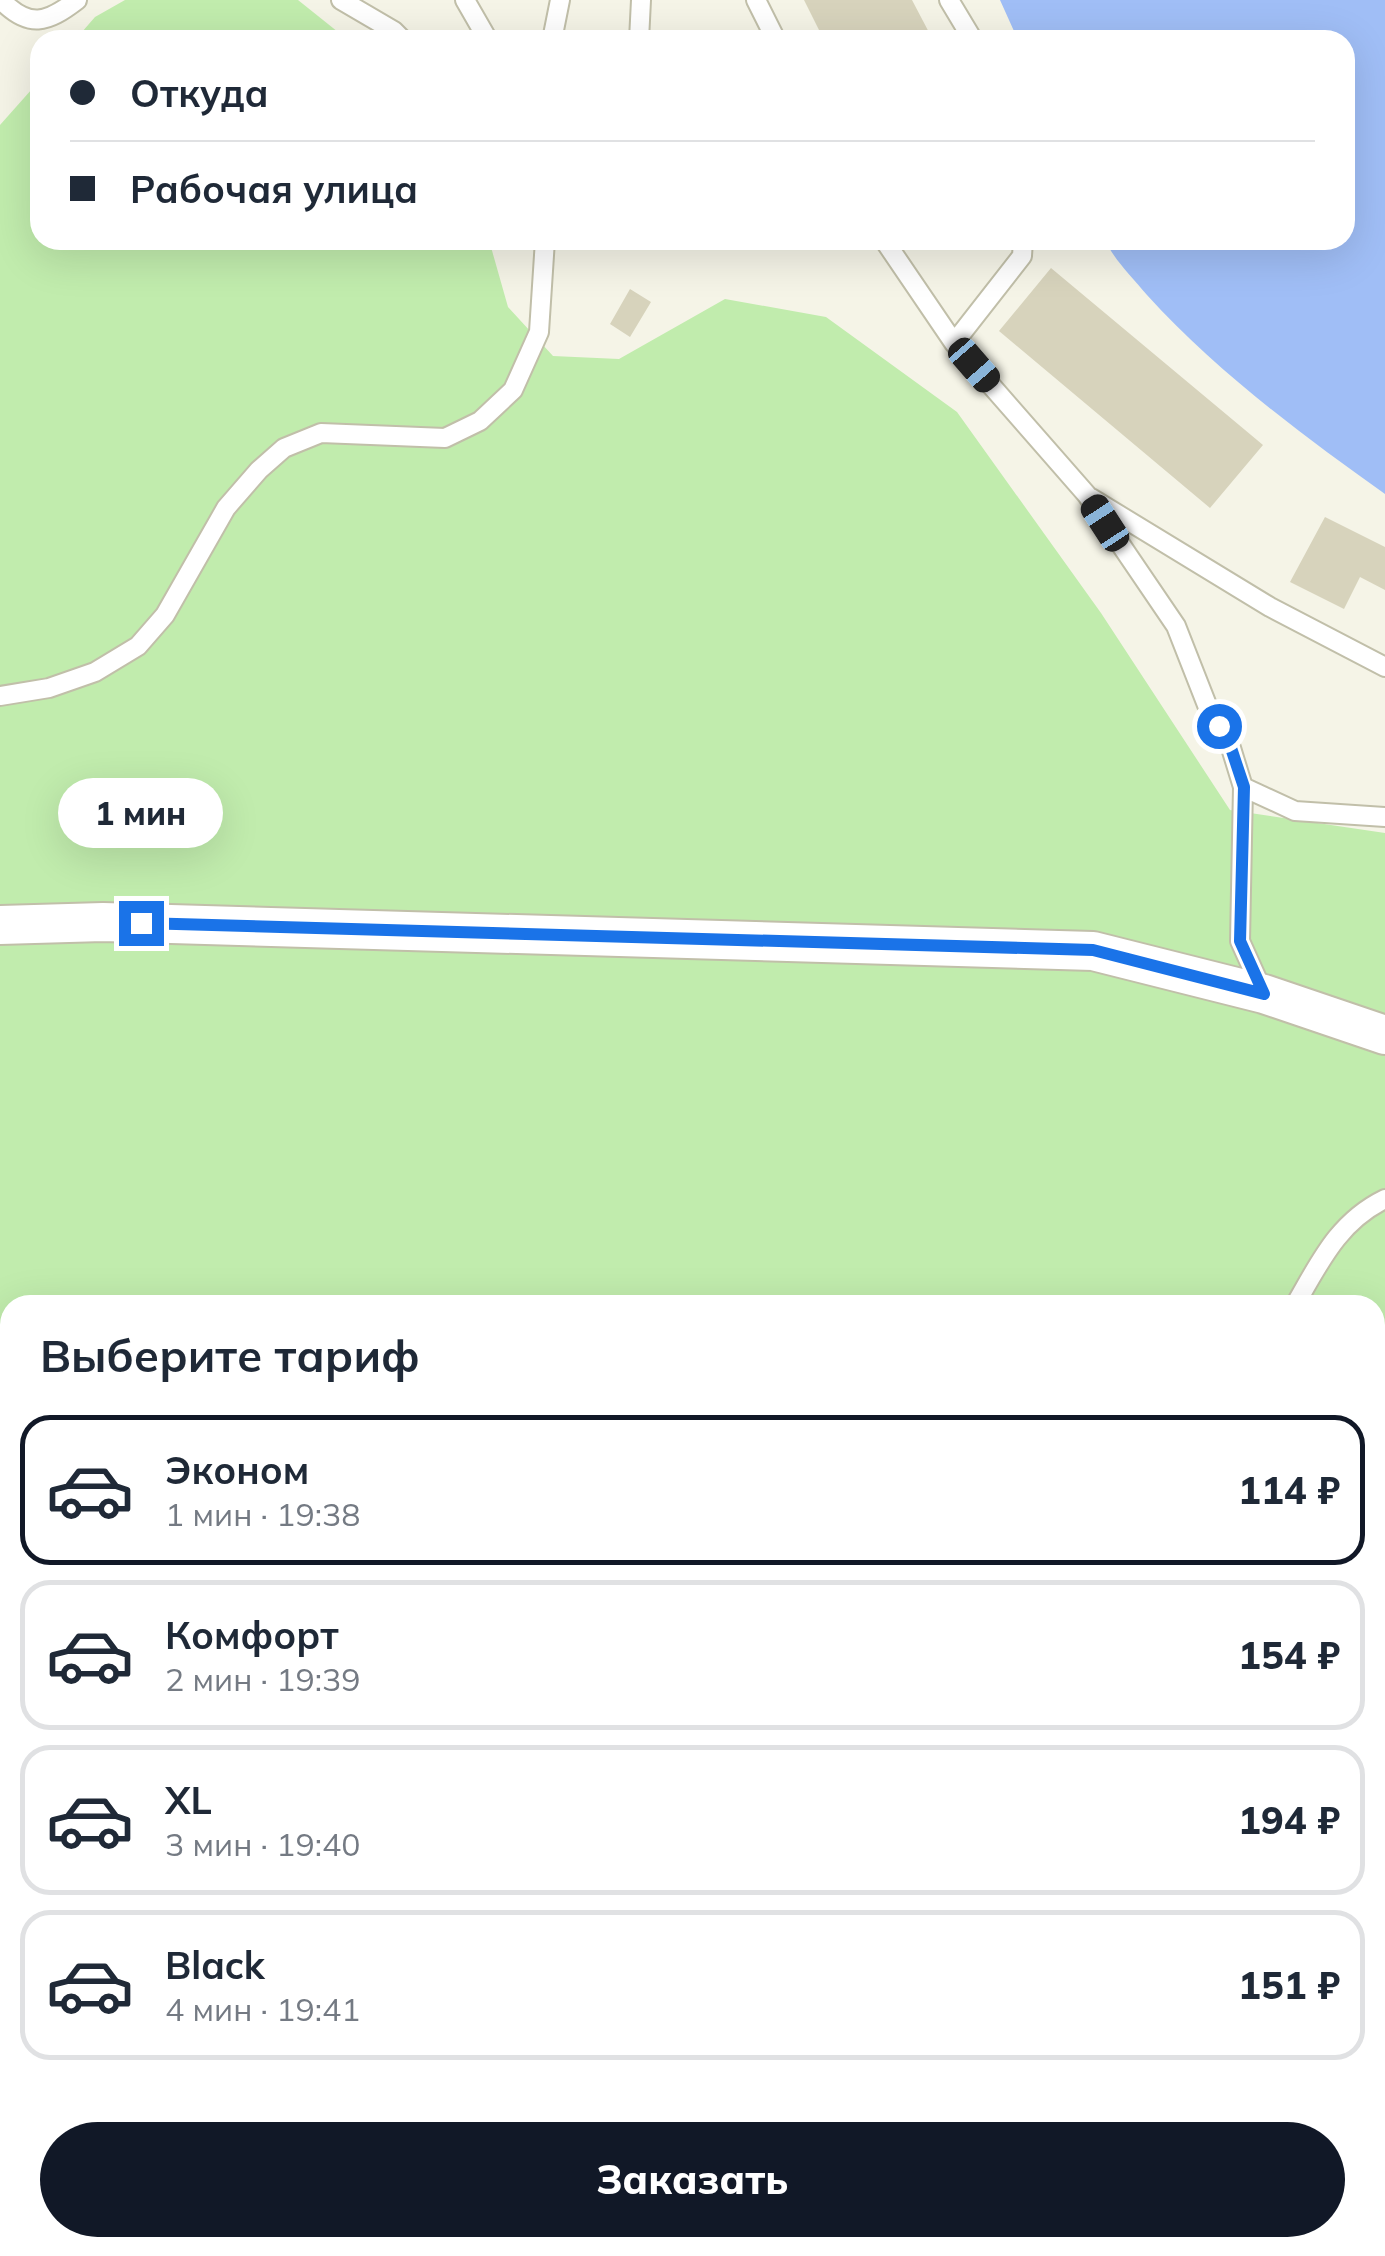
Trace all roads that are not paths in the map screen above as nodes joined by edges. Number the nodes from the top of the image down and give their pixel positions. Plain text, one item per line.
1 (1, 0) edge
2 (76, 0) edge
3 (341, 0) edge
4 (465, 0) edge
5 (560, 0) edge
6 (641, 0) edge
7 (756, 0) edge
8 (950, 0) edge
9 (392, 30) edge
10 (482, 30) edge
11 (554, 30) edge
12 (640, 30) edge
13 (771, 30) edge
14 (967, 30) edge
15 (544, 250) edge
16 (891, 250) edge
17 (1022, 250) edge
18 (954, 342) junction
19 (1087, 495) junction
20 (1385, 667) edge
21 (0, 696) edge
22 (1244, 787) junction
23 (1385, 817) edge
24 (0, 925) edge
25 (1264, 994) junction
26 (1385, 1035) edge
27 (1385, 1200) edge
28 (1301, 1295) edge

1 - 2 lane
3 - 9 lane
4 - 10 lane
5 - 11 lane
6 - 12 lane
7 - 13 lane
8 - 14 lane
15 - 21 lane
16 - 18 lane
17 - 18 lane
18 - 19 lane
19 - 20 lane
19 - 22 lane
22 - 23 lane
22 - 25 lane
24 - 25 street
25 - 26 street
27 - 28 lane

